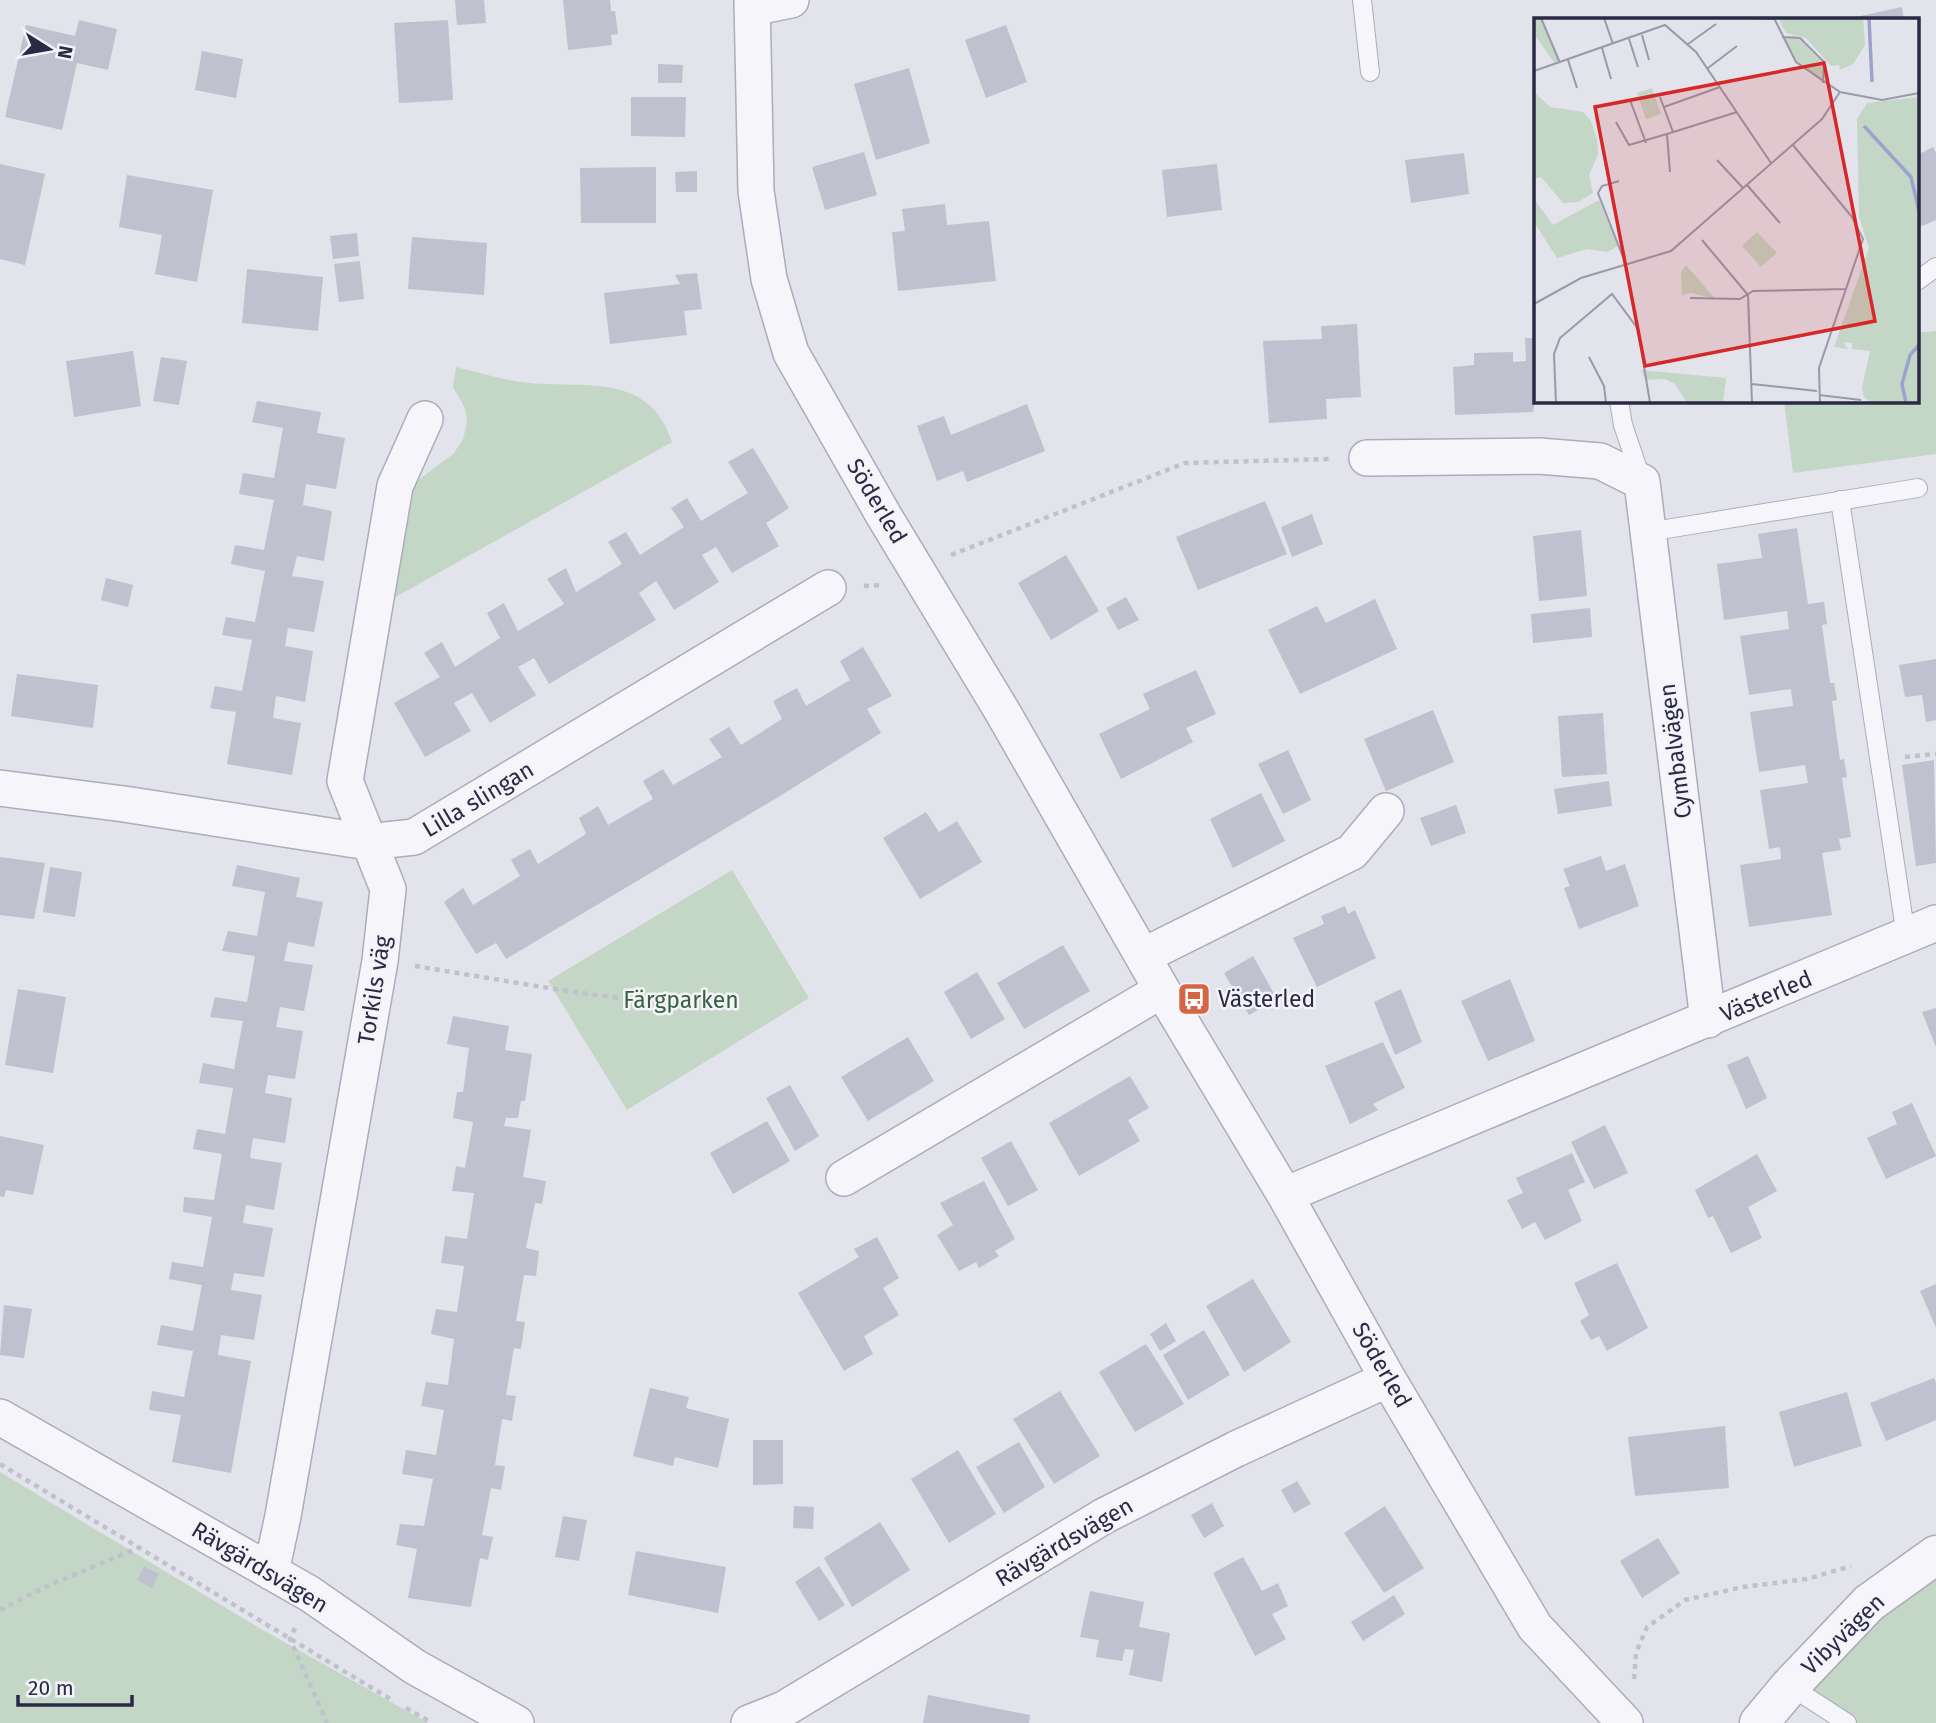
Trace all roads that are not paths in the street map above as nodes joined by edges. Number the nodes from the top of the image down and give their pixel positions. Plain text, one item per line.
1 (792, 0) edge
2 (1362, 0) edge
3 (752, 4) edge
4 (1370, 72) dead end
5 (1936, 267) edge
6 (1918, 280) edge
7 (1619, 402) edge
8 (425, 419) dead end
9 (1367, 458) road end
10 (1642, 482) junction
11 (1918, 488) dead end
12 (1840, 500) junction
13 (1648, 532) junction
14 (828, 588) road end
15 (0, 788) edge
16 (1386, 811) dead end
17 (368, 842) junction
18 (1921, 930) edge
19 (1143, 956) junction
20 (1162, 990) junction
21 (1707, 1020) junction
22 (844, 1178) dead end
23 (1284, 1195) junction
24 (1388, 1378) junction
25 (0, 1417) edge
26 (1936, 1555) edge
27 (271, 1572) junction
28 (1790, 1686) junction
29 (1618, 1717) edge
30 (516, 1723) edge
31 (749, 1723) edge
32 (1759, 1723) edge
33 (1847, 1723) edge

1 - 3 street
2 - 4 lane
3 - 19 street, Söderled
5 - 6 lane
7 - 10 lane, Cymbalvägen
8 - 17 street, Torkils väg
9 - 10 street
10 - 13 street, Cymbalvägen
11 - 12 lane
12 - 13 lane
12 - 18 lane
13 - 21 street, Cymbalvägen
14 - 17 street, Lilla slingan
15 - 17 street, Lilla slingan
16 - 19 street
17 - 27 street, Torkils väg
18 - 21 street, Västerled
19 - 20 street, Söderled
20 - 22 street
20 - 23 street, Söderled
21 - 23 street, Västerled
23 - 24 street, Söderled
24 - 29 street, Söderled
24 - 31 street, Rävgärdsvägen
25 - 27 street, Rävgärdsvägen
26 - 28 street, Vibyvägen
27 - 30 street, Rävgärdsvägen
28 - 32 street, Vibyvägen
28 - 33 lane

